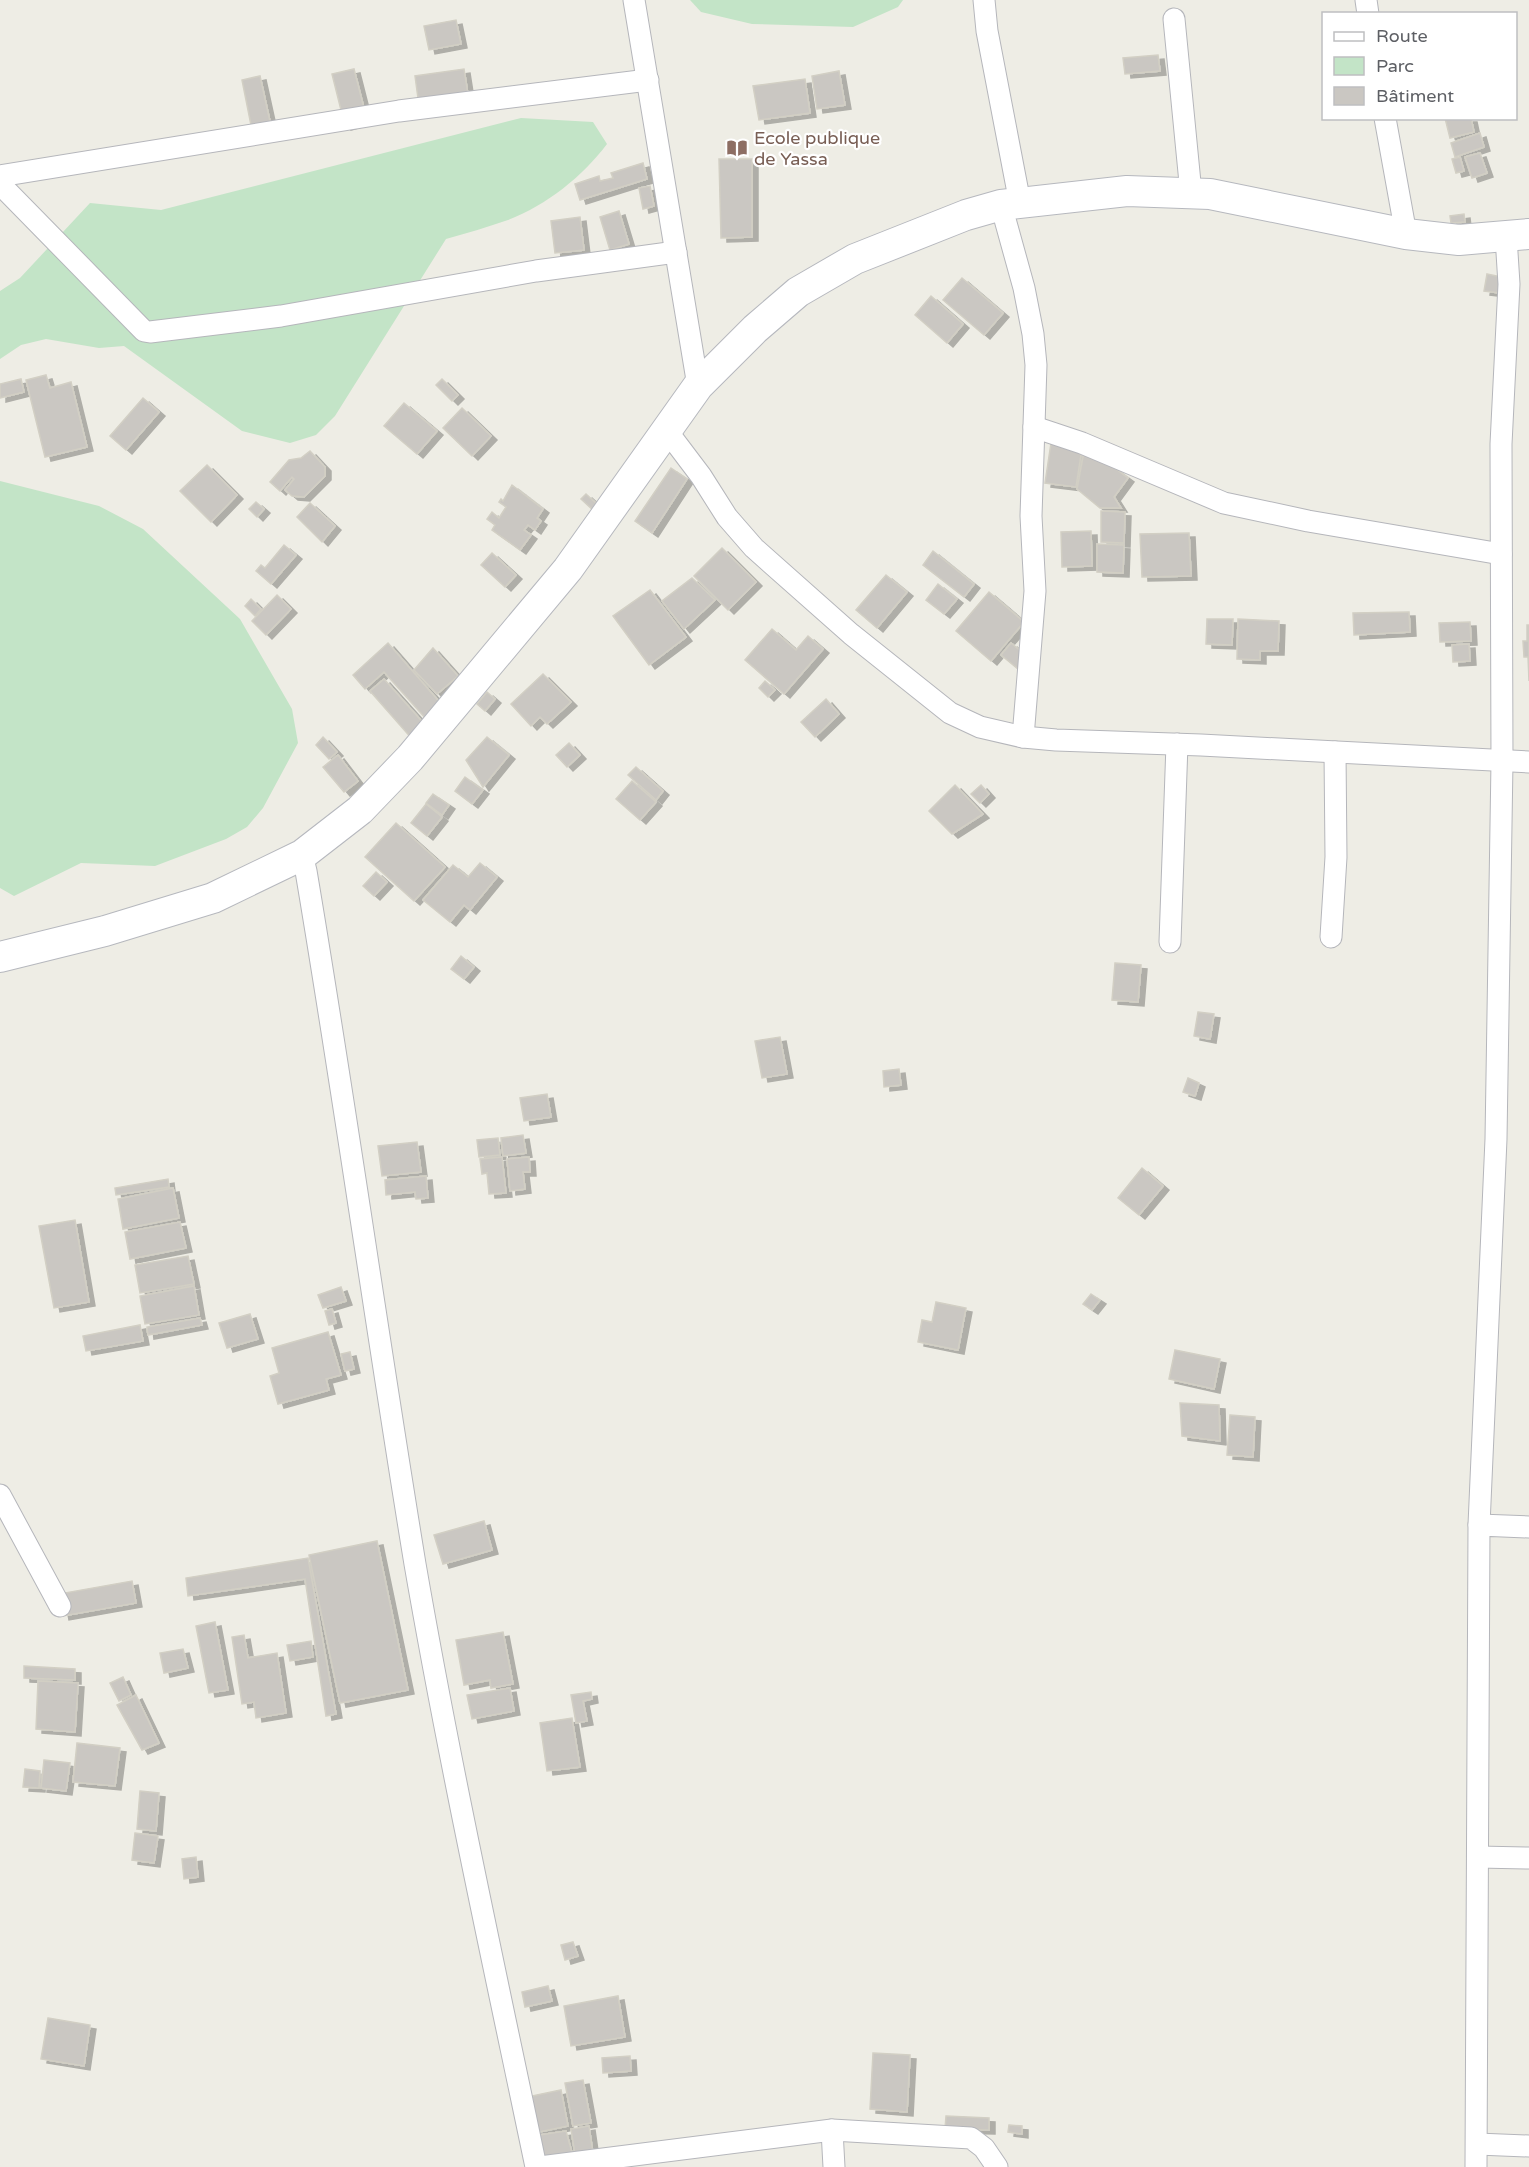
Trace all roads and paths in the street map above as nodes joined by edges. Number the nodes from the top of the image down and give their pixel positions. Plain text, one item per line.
1 (634, 0) edge
2 (984, 0) edge
3 (1174, 19) dead end
4 (648, 80) junction
5 (1386, 120) edge
6 (0, 176) edge
7 (0, 184) edge
8 (1191, 193) junction
9 (1010, 204) junction
10 (1406, 234) junction
11 (1517, 235) edge
12 (676, 252) junction
13 (698, 386) junction
14 (1034, 428) junction
15 (667, 431) junction
16 (1501, 554) junction
17 (1023, 737) junction
18 (1177, 744) junction
19 (1335, 753) junction
20 (1502, 762) junction
21 (1529, 762) edge
22 (302, 855) junction
23 (1331, 937) dead end
24 (1170, 942) dead end
25 (0, 957) edge
26 (0, 1495) edge
27 (1479, 1525) junction
28 (1529, 1527) edge
29 (60, 1606) dead end
30 (1478, 1857) junction
31 (1529, 1858) edge
32 (832, 2130) junction
33 (1477, 2144) junction
34 (1529, 2146) edge
35 (538, 2167) edge
36 (834, 2167) edge
37 (997, 2167) edge
38 (1476, 2167) edge

1 - 4 street
2 - 9 street
3 - 8 street
4 - 6 street
4 - 12 street
5 - 10 street
7 - 12 street
8 - 9 main road
8 - 10 main road
9 - 13 main road
9 - 14 street
10 - 11 main road
11 - 16 street
12 - 13 street
13 - 15 main road
14 - 16 street
14 - 17 street
15 - 17 street
15 - 22 main road
16 - 20 street
17 - 18 street
18 - 19 street
18 - 24 street
19 - 20 street
19 - 23 street
20 - 21 street
20 - 27 street
22 - 25 main road
22 - 35 street
26 - 29 street
27 - 28 street
27 - 30 street
30 - 31 street
30 - 33 street
32 - 35 street
32 - 36 street
32 - 37 street
33 - 34 street
33 - 38 street

